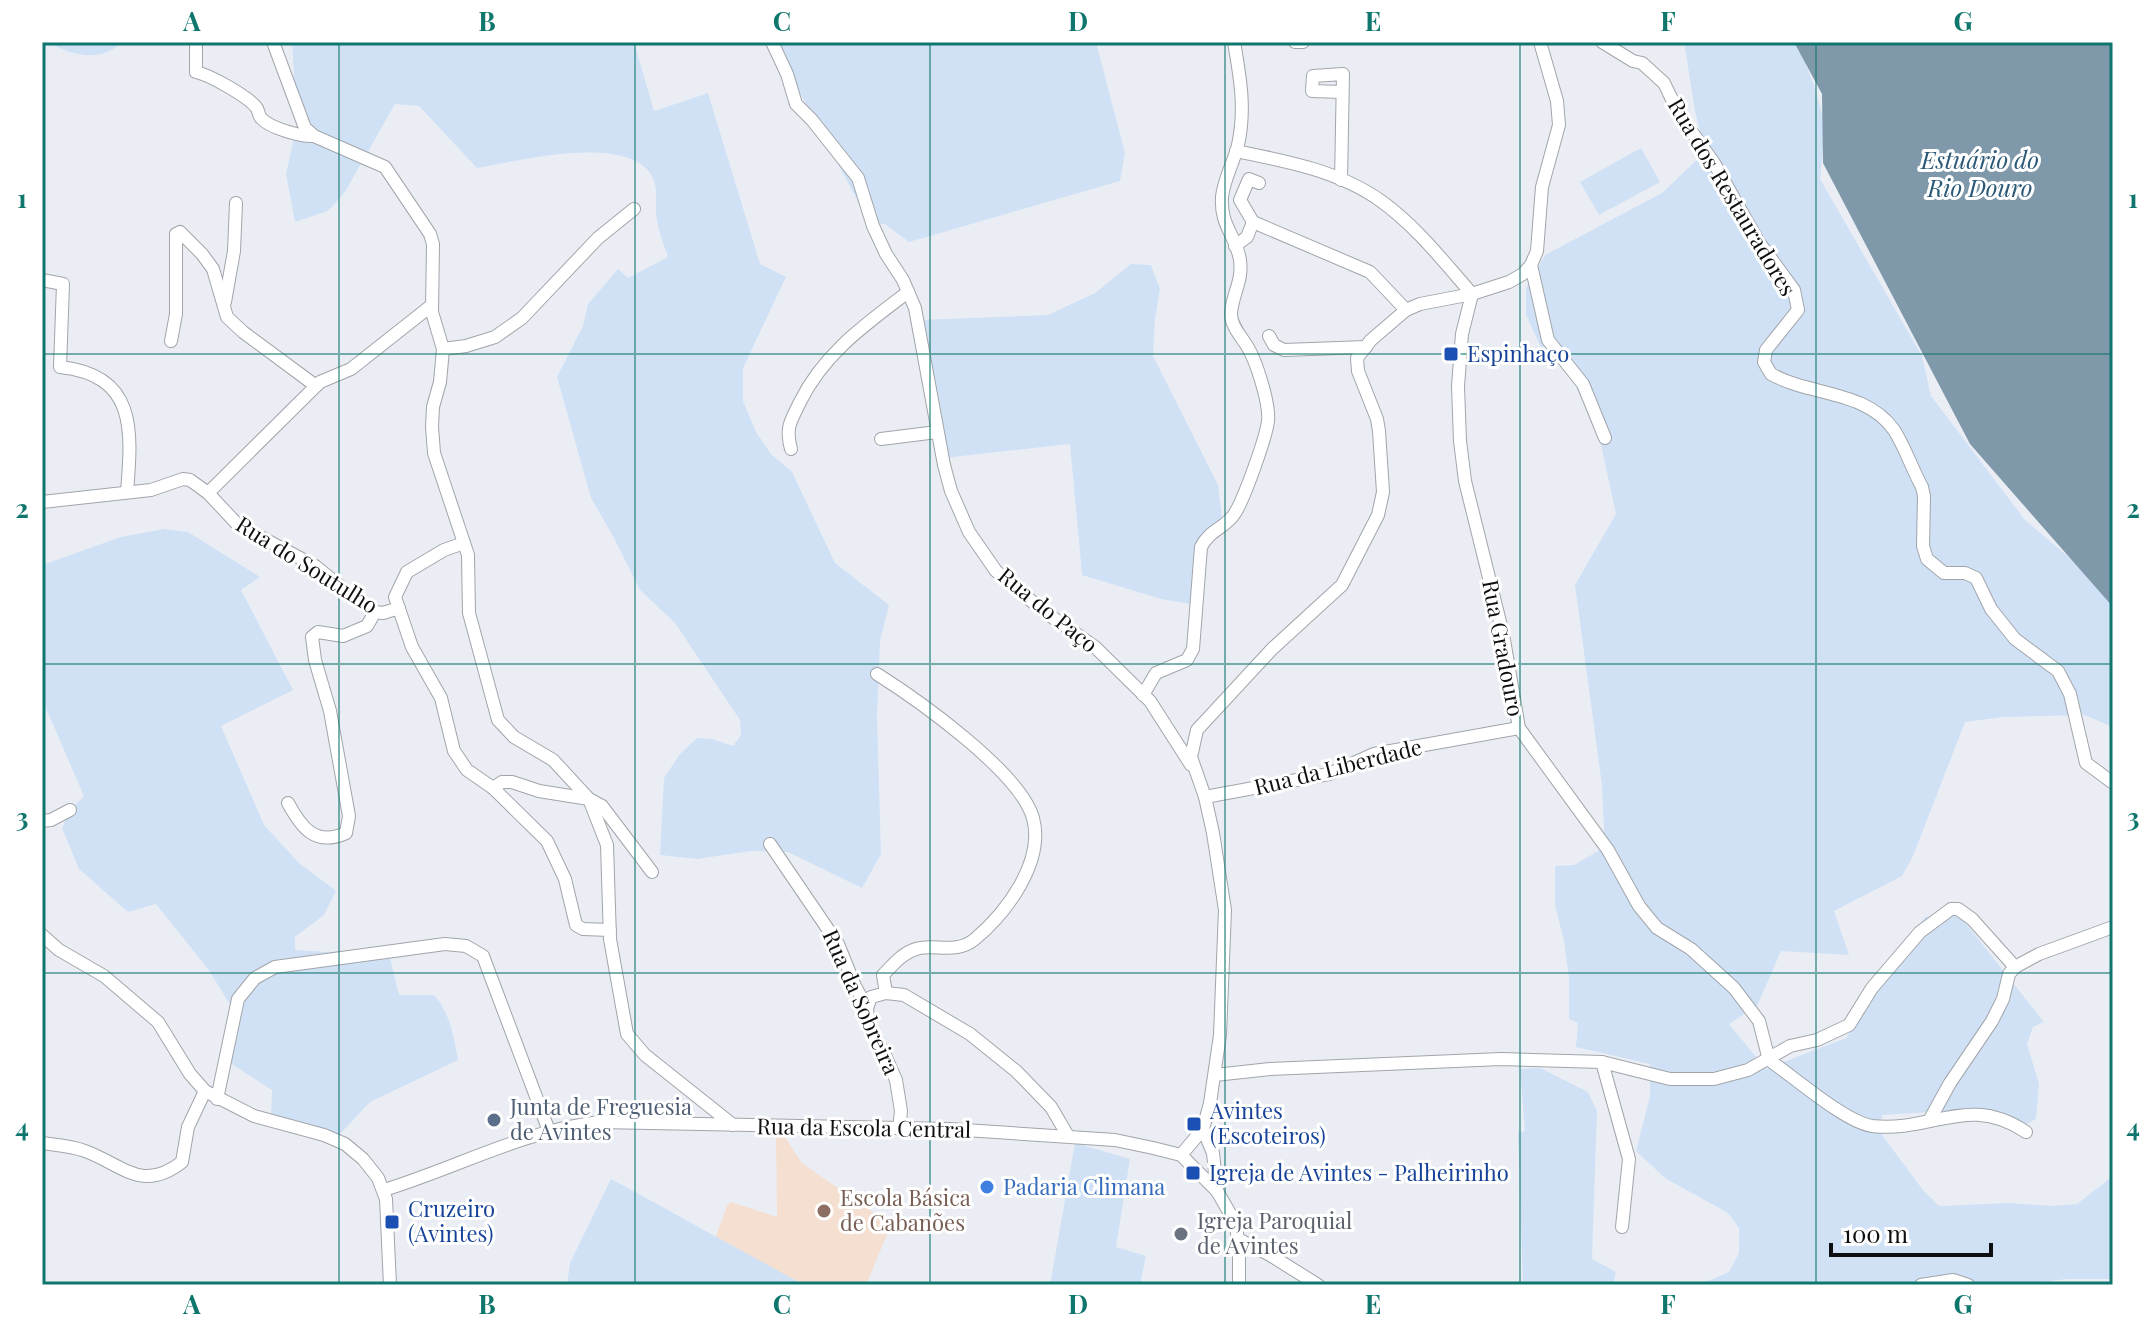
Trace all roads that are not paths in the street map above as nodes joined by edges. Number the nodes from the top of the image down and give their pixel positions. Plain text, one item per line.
1 (196, 42) edge
2 (273, 42) edge
3 (772, 42) edge
4 (1234, 42) edge
5 (1295, 42) edge
6 (1303, 42) edge
7 (1540, 42) edge
8 (1602, 42) edge
9 (1342, 92) dead end
10 (314, 136) junction
11 (1236, 151) junction
12 (1341, 180) junction
13 (1259, 183) dead end
14 (236, 203) dead end
15 (634, 209) dead end
16 (1253, 222) junction
17 (1235, 246) junction
18 (1531, 265) junction
19 (42, 280) edge
20 (908, 292) junction
21 (1472, 294) junction
22 (432, 305) junction
23 (224, 309) junction
24 (1406, 310) junction
25 (1269, 336) dead end
26 (171, 341) dead end
27 (1366, 347) junction
28 (443, 349) junction
29 (316, 386) junction
30 (937, 432) junction
31 (1605, 438) dead end
32 (881, 439) dead end
33 (791, 449) dead end
34 (127, 492) junction
35 (208, 493) junction
36 (42, 502) edge
37 (464, 543) junction
38 (399, 608) junction
39 (375, 612) junction
40 (877, 674) dead end
41 (1143, 695) junction
42 (1519, 728) junction
43 (1193, 768) junction
44 (2113, 783) edge
45 (493, 788) junction
46 (1205, 797) junction
47 (589, 799) junction
48 (288, 803) dead end
49 (70, 810) dead end
50 (42, 821) edge
51 (770, 844) dead end
52 (652, 872) dead end
53 (2113, 927) edge
54 (610, 930) junction
55 (42, 935) edge
56 (2015, 967) junction
57 (886, 993) junction
58 (867, 1008) junction
59 (1769, 1060) junction
60 (1602, 1062) junction
61 (1215, 1075) junction
62 (205, 1091) junction
63 (217, 1099) junction
64 (1929, 1121) junction
65 (733, 1125) junction
66 (899, 1129) junction
67 (1203, 1129) junction
68 (549, 1131) junction
69 (2026, 1132) dead end
70 (1068, 1136) junction
71 (42, 1143) edge
72 (1181, 1155) junction
73 (378, 1178) junction
74 (405, 1184) junction
75 (384, 1190) junction
76 (1217, 1191) junction
77 (1622, 1227) dead end
78 (1238, 1239) junction
79 (390, 1285) edge
80 (1239, 1285) edge
81 (1318, 1285) edge
82 (1921, 1285) edge
83 (1968, 1285) edge

1 - 10 street
2 - 10 street
3 - 20 street, Rua do Paço
4 - 11 street
5 - 6 street
7 - 18 street
8 - 44 street, Rua dos Restauradores
9 - 12 street
10 - 22 street
11 - 12 street
11 - 17 street
12 - 21 street
13 - 16 street
14 - 23 street
15 - 28 street
16 - 17 street
16 - 24 street
17 - 41 street
18 - 21 street
18 - 31 street
19 - 34 street
20 - 30 street, Rua do Paço
20 - 33 street
21 - 24 street
21 - 42 street, Rua Gradouro
22 - 28 street
22 - 29 street
23 - 26 street
23 - 29 street
24 - 27 street
25 - 27 street
27 - 43 street
28 - 37 street
29 - 35 street
30 - 32 street
30 - 41 street, Rua do Paço
34 - 35 street
34 - 36 street
35 - 39 street, Rua do Soutulho
37 - 38 street, Rua do Soutulho
37 - 47 street
38 - 39 street, Rua do Soutulho
38 - 45 street
39 - 48 street
40 - 57 street
41 - 43 street, Rua do Paço
42 - 46 street, Rua da Liberdade
42 - 59 street, Rua Gradouro
43 - 46 street, Rua do Paço
45 - 47 street
45 - 54 street
46 - 61 street, Rua do Paço
47 - 52 street
47 - 54 street
49 - 50 street
51 - 58 street, Rua da Sobreira
53 - 56 street
54 - 65 street
55 - 62 street
56 - 59 street
56 - 64 street
57 - 58 street
57 - 70 street
58 - 66 street, Rua da Sobreira
59 - 60 street
59 - 64 street
60 - 61 street
60 - 77 street
61 - 67 street, Rua do Paço
62 - 63 street
62 - 71 street
63 - 68 street
63 - 73 street
64 - 69 street
65 - 66 street, Rua da Escola Central
65 - 68 street, Rua da Escola Central
66 - 70 street, Rua da Escola Central
67 - 72 street
67 - 76 street
68 - 74 street, Rua da Escola Central
70 - 72 street, Rua da Escola Central
72 - 76 street
73 - 74 street
73 - 75 street
74 - 75 street, Rua da Escola Central
75 - 79 street
76 - 78 street
78 - 80 street
78 - 81 street
82 - 83 street

